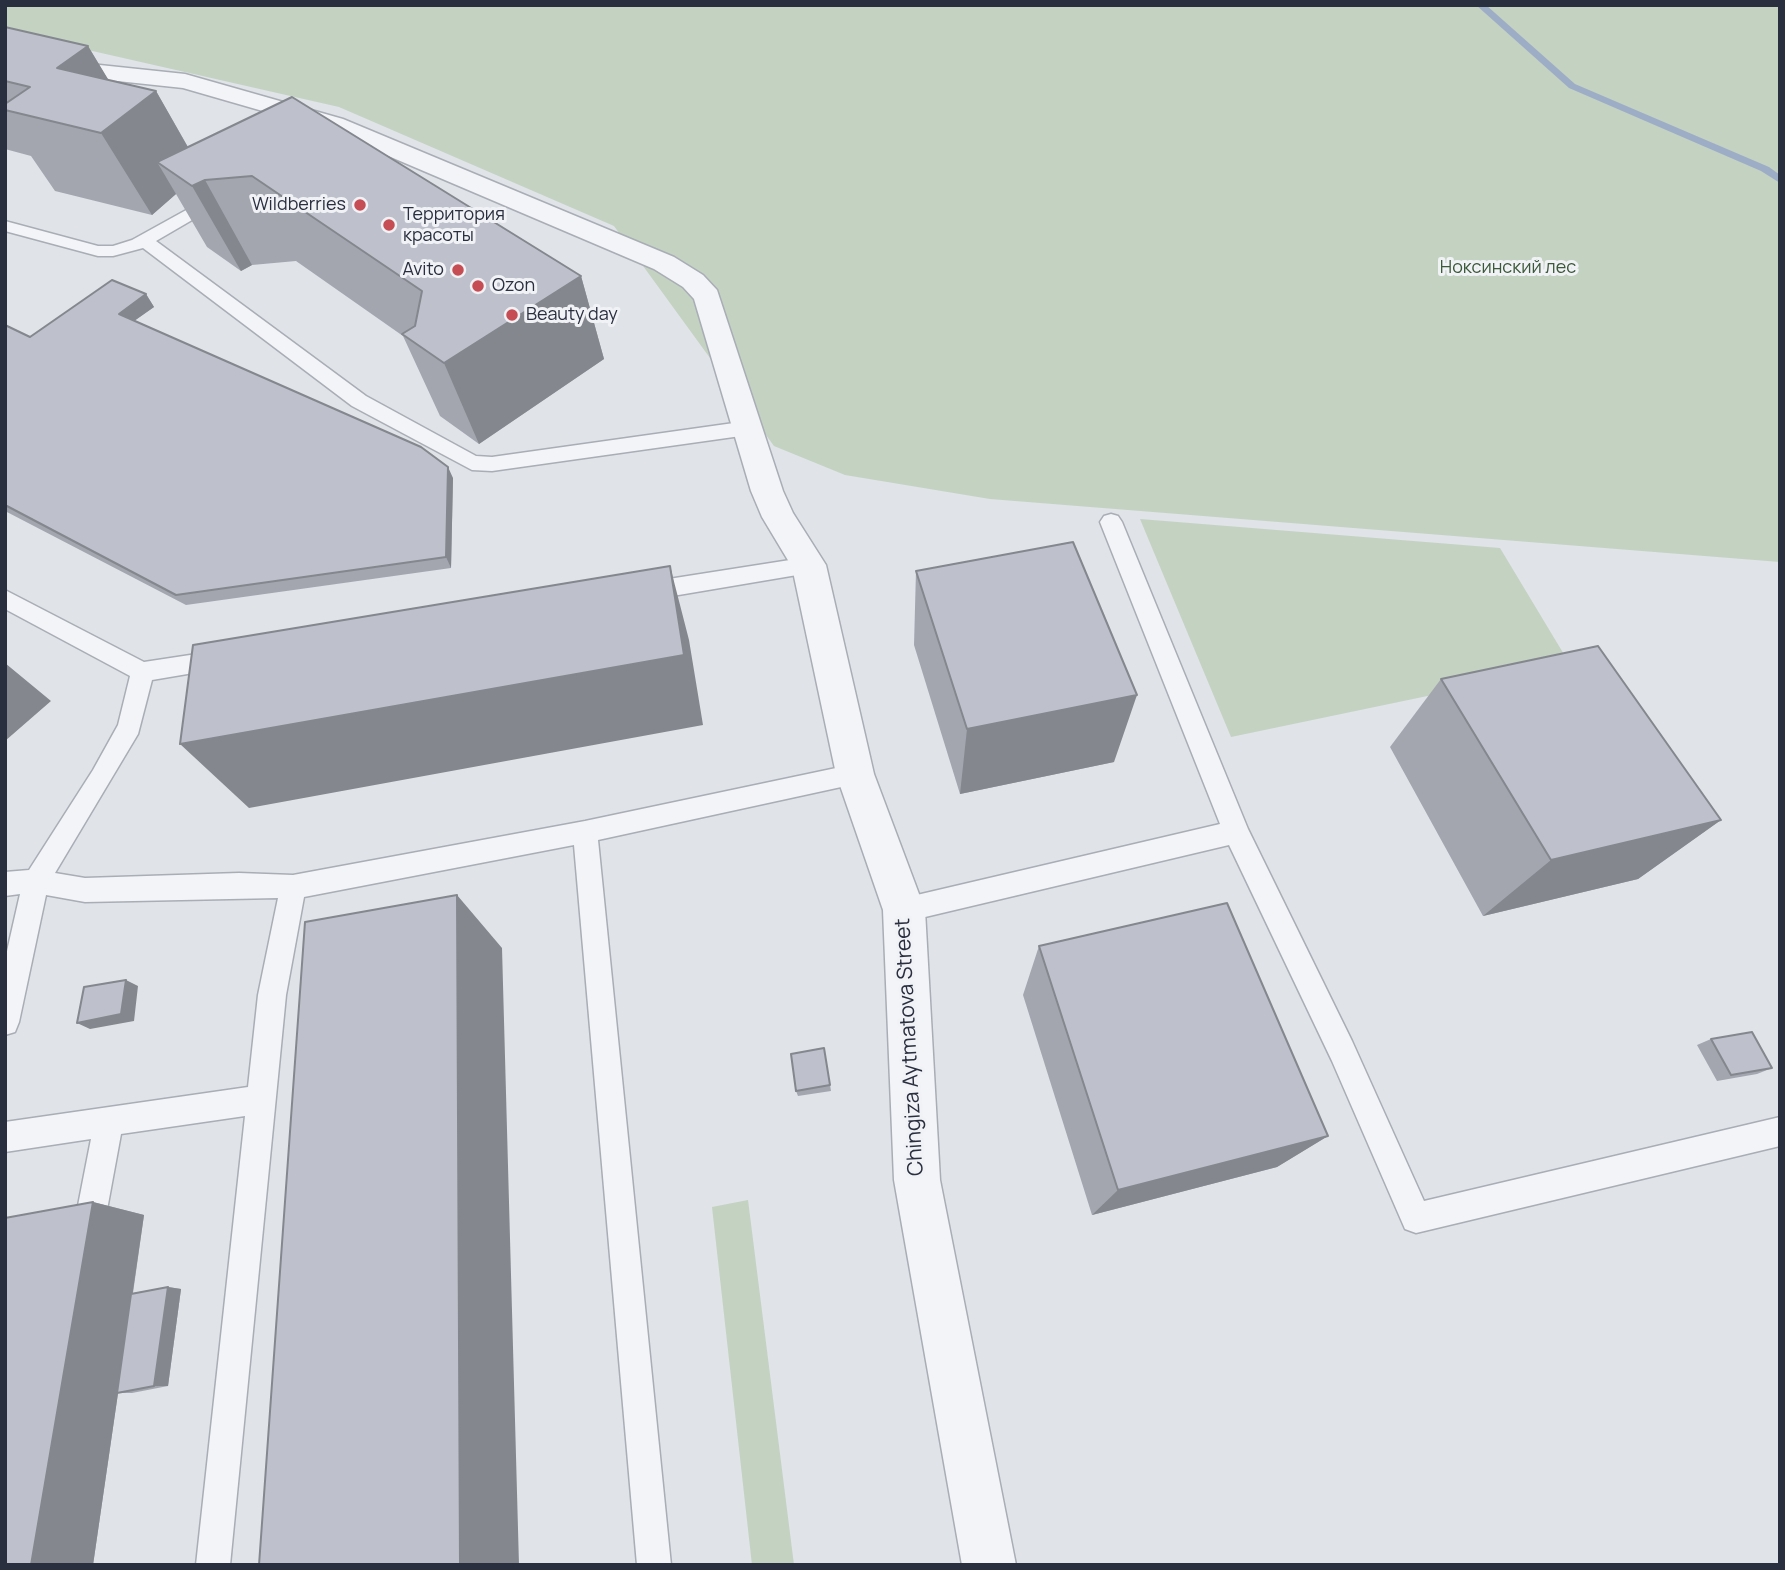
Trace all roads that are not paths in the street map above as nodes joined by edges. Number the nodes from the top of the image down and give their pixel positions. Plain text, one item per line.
1 (5, 62) edge
2 (237, 187) edge
3 (5, 226) edge
4 (144, 240) junction
5 (748, 428) junction
6 (1111, 522) dead end
7 (809, 565) junction
8 (616, 596) edge
9 (5, 599) edge
10 (250, 655) edge
11 (142, 673) junction
12 (855, 775) junction
13 (585, 832) junction
14 (1236, 832) junction
15 (36, 881) junction
16 (5, 884) edge
17 (293, 887) junction
18 (904, 910) junction
19 (5, 1021) edge
20 (261, 1099) junction
21 (109, 1120) junction
22 (1780, 1131) edge
23 (5, 1137) edge
24 (89, 1226) edge
25 (213, 1565) edge
26 (654, 1565) edge
27 (989, 1565) edge

1 - 5 street, Chingiza Aytmatova Street
2 - 4 lane
3 - 4 lane
4 - 5 lane
5 - 7 street, Chingiza Aytmatova Street
6 - 14 lane
7 - 8 lane
7 - 12 street, Chingiza Aytmatova Street
9 - 11 lane
10 - 11 lane
11 - 15 lane
12 - 13 lane
12 - 18 street, Chingiza Aytmatova Street
13 - 17 lane
13 - 26 lane
14 - 18 lane
14 - 22 lane
15 - 16 lane
15 - 17 lane
15 - 19 lane
17 - 20 lane
18 - 27 street, Chingiza Aytmatova Street
20 - 21 lane
20 - 25 lane
21 - 23 lane
21 - 24 lane

